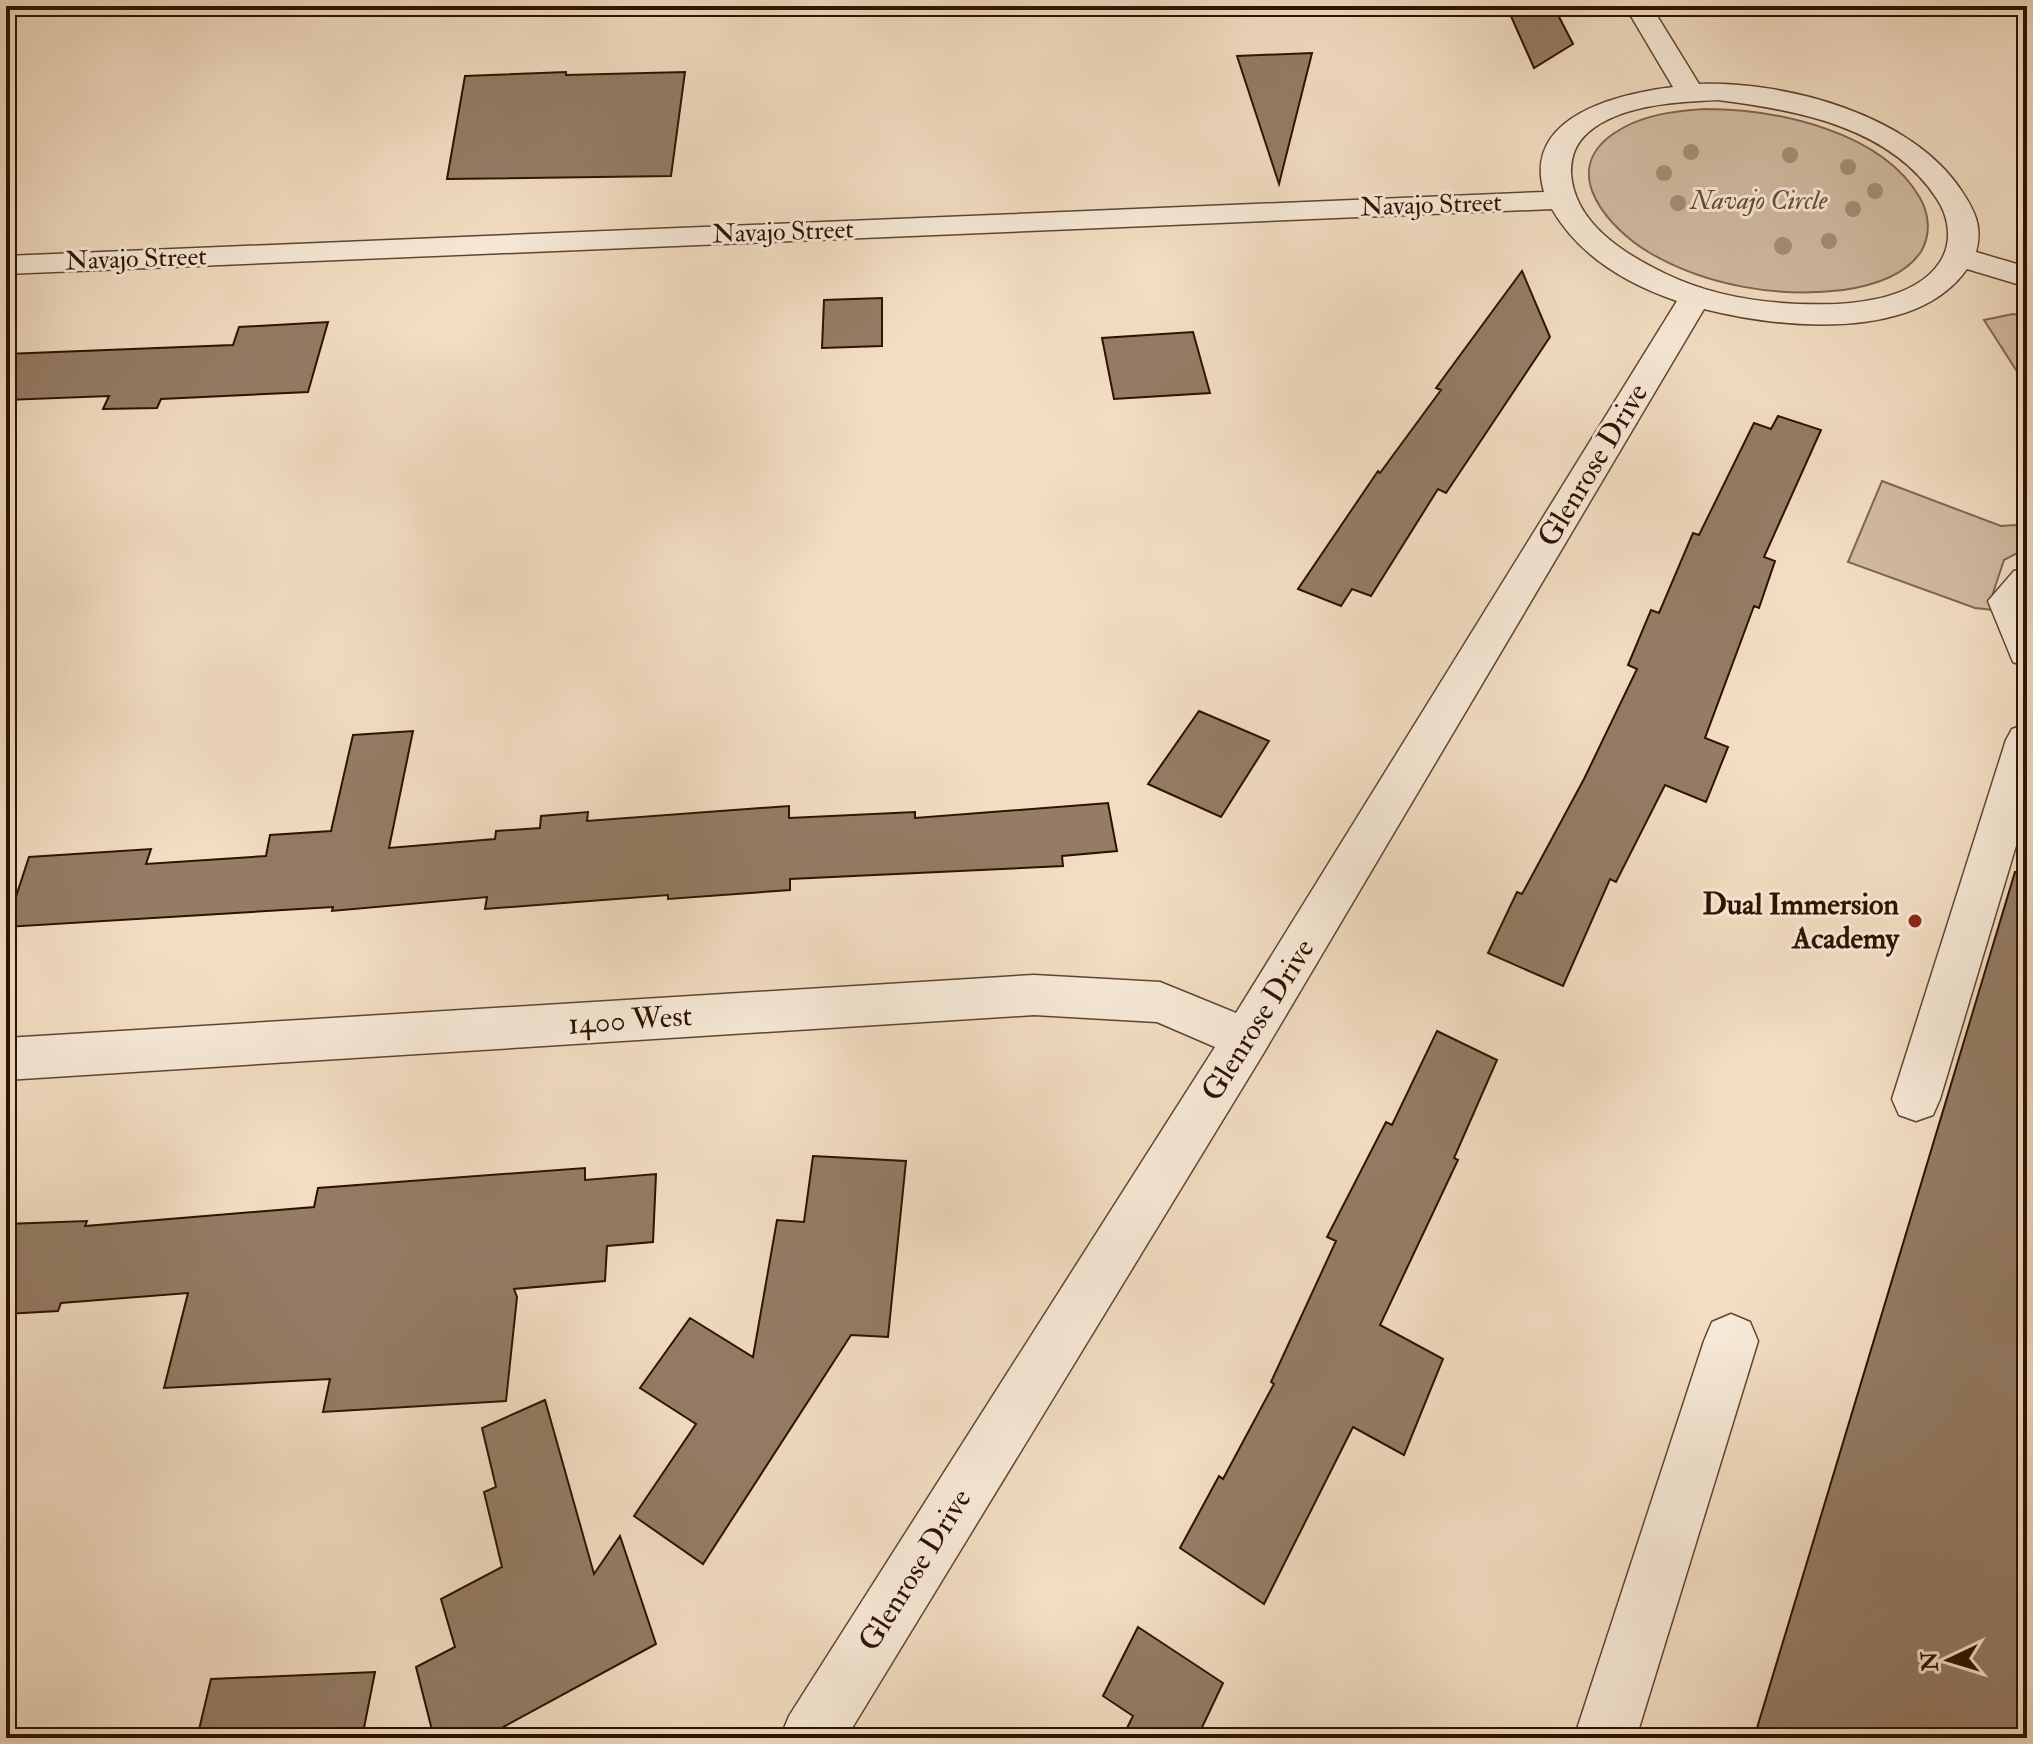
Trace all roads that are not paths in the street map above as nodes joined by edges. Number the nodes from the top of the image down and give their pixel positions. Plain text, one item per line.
1 (1638, 6) edge
2 (1690, 92) junction
3 (1560, 200) junction
4 (1959, 257) junction
5 (6, 265) edge
6 (2027, 277) edge
7 (1696, 296) junction
8 (2027, 581) edge
9 (2027, 652) edge
10 (2027, 740) edge
11 (1246, 1039) junction
12 (6, 1059) edge
13 (1916, 1099) dead end
14 (1731, 1341) dead end
15 (811, 1738) edge
16 (1605, 1738) edge

1 - 2 street
2 - 3 street
2 - 4 street
3 - 5 street, Navajo Street
3 - 7 street
4 - 6 street
4 - 7 street
7 - 11 street, Glenrose Drive
8 - 9 street
10 - 13 street
11 - 12 street, 1400 West
11 - 15 street, Glenrose Drive
14 - 16 street

